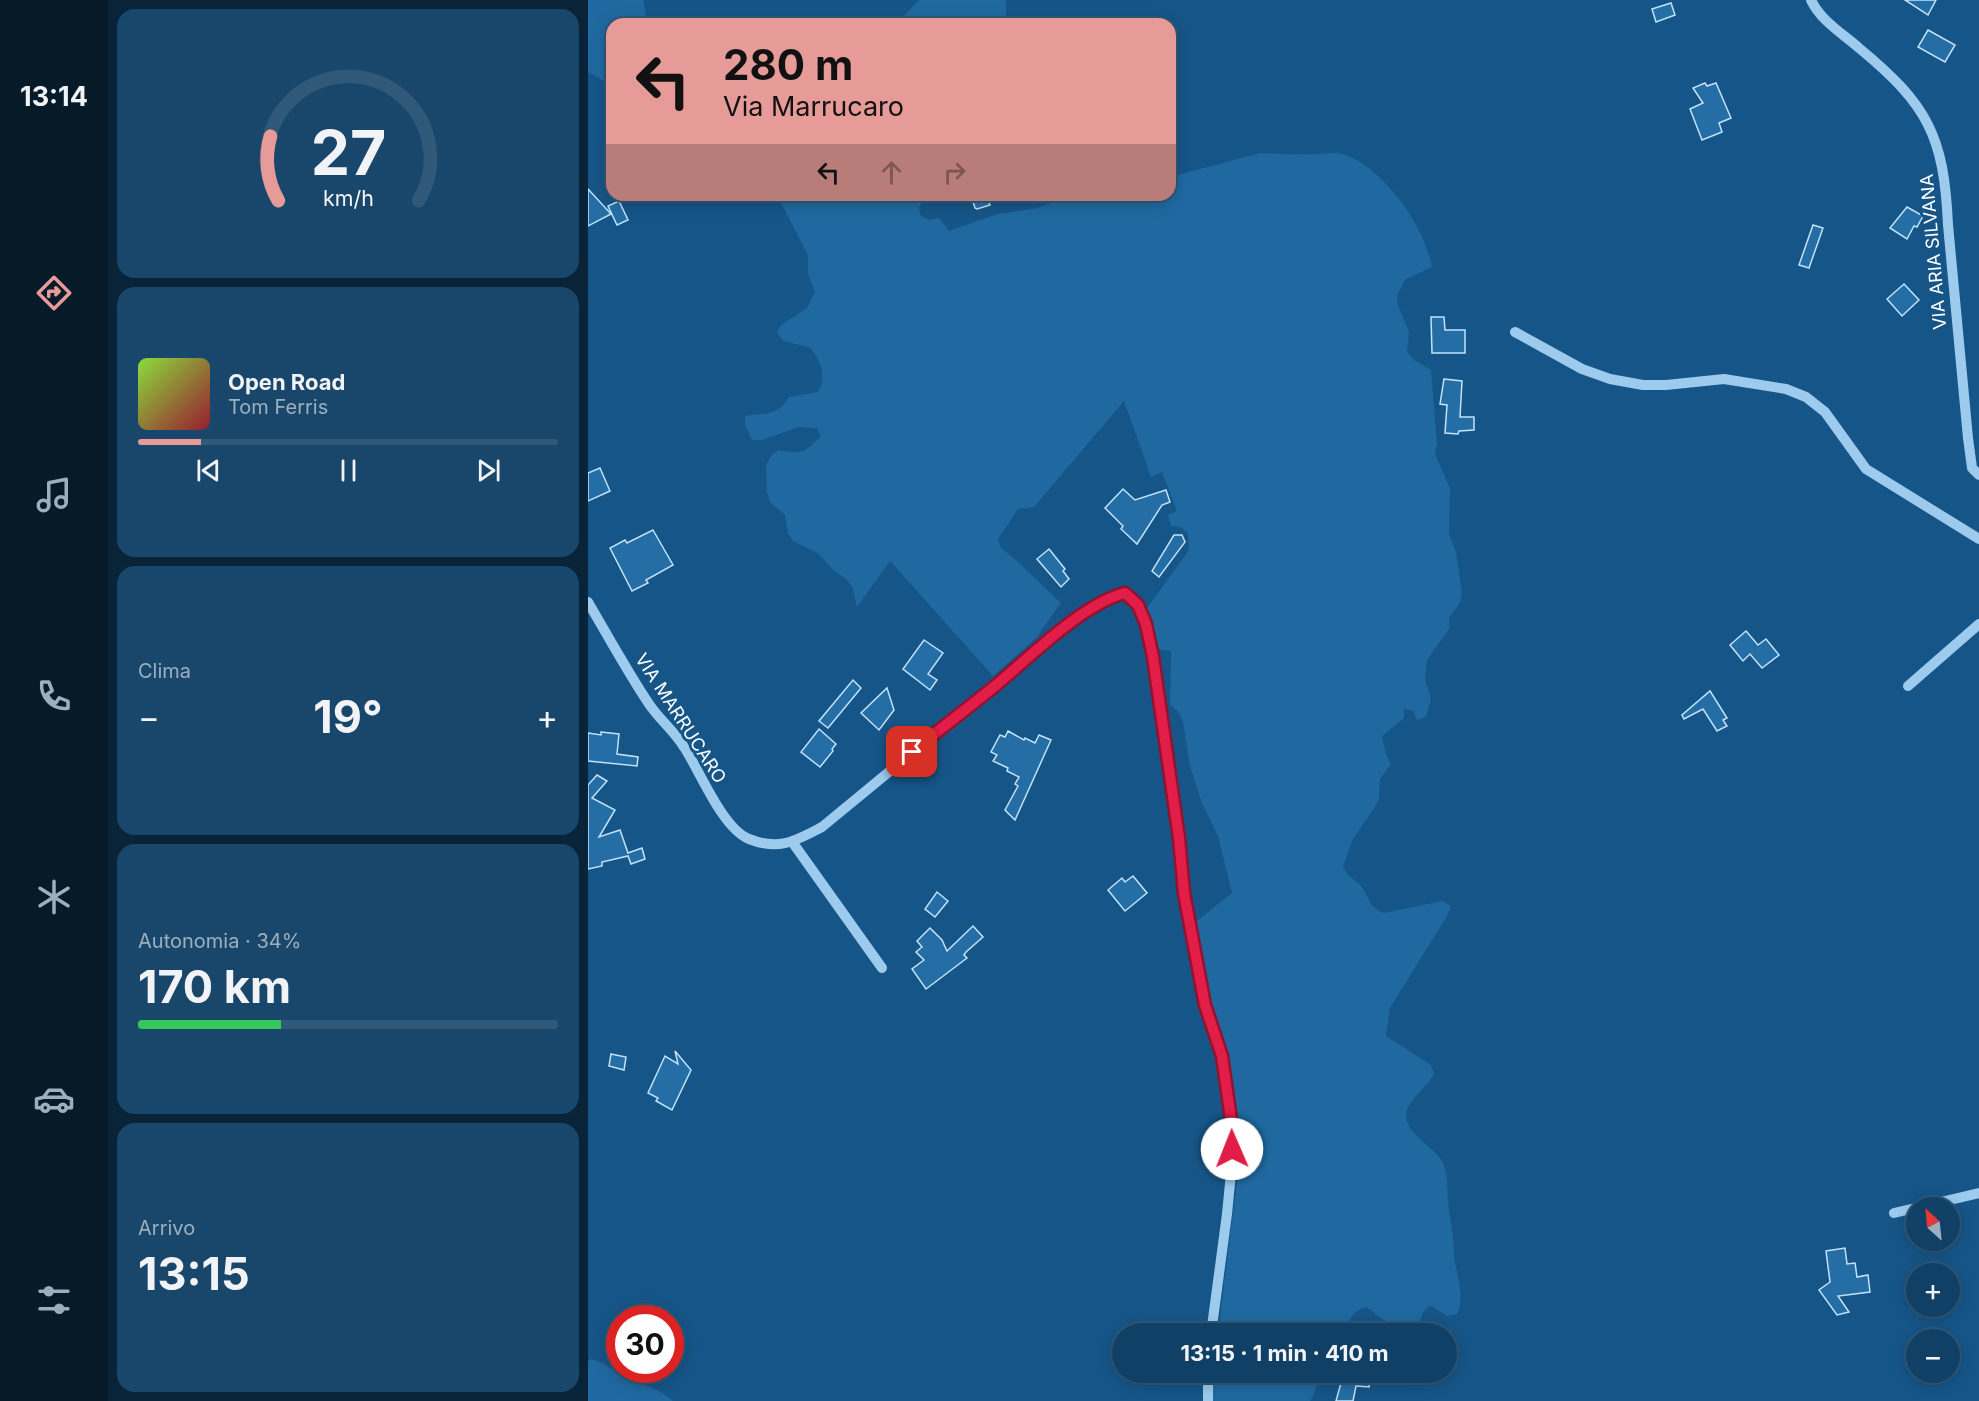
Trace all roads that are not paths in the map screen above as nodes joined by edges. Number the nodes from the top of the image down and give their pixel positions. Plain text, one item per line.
1 (1811, 0) edge
2 (1515, 332) dead end
3 (1979, 475) edge
4 (1979, 539) edge
5 (588, 602) edge
6 (1979, 624) edge
7 (1908, 686) dead end
8 (793, 843) junction
9 (882, 968) dead end
10 (1979, 1193) edge
11 (1894, 1213) dead end
12 (1212, 1323) edge
13 (1208, 1383) edge
14 (1208, 1401) edge

1 - 3 street, VIA ARIA SILVANA
2 - 4 street
5 - 8 street, VIA MARRUCARO
6 - 7 street
8 - 9 street
8 - 12 street
10 - 11 street
13 - 14 street

